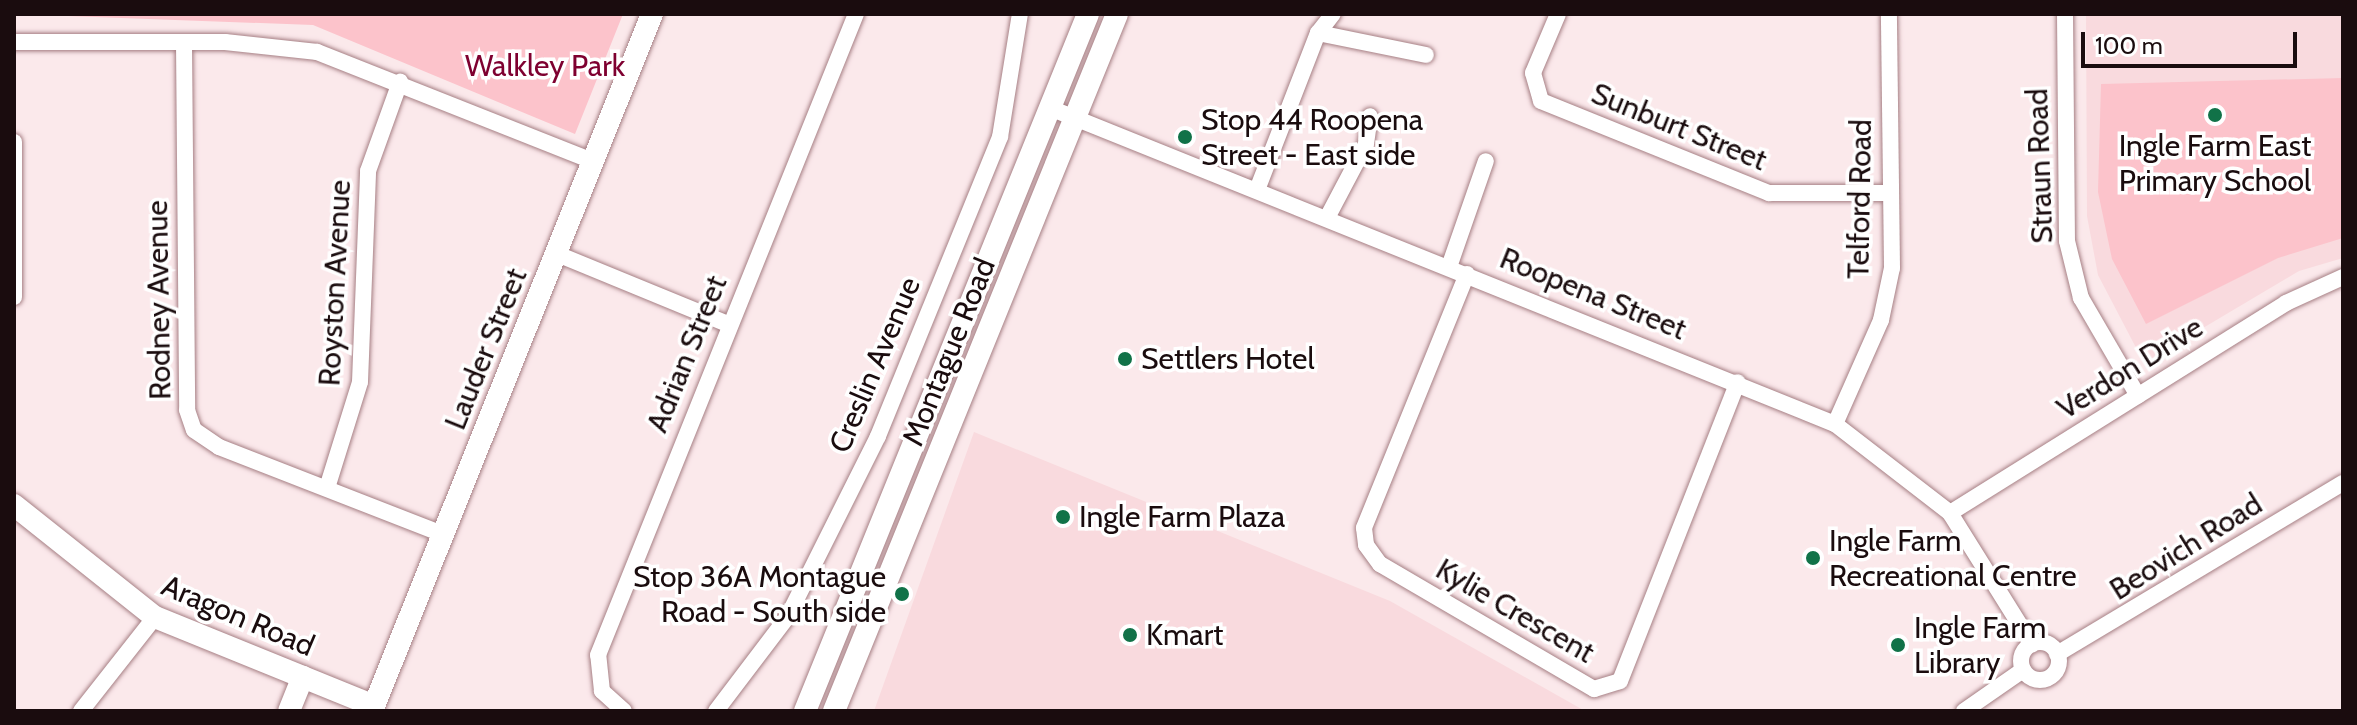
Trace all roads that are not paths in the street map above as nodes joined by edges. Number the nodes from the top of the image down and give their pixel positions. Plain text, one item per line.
1 (652, 14) edge
2 (856, 14) edge
3 (1020, 14) edge
4 (1088, 14) edge
5 (1117, 14) edge
6 (1333, 14) edge
7 (1558, 14) edge
8 (1889, 14) edge
9 (2065, 14) edge
10 (1318, 33) junction
11 (14, 42) edge
12 (184, 43) junction
13 (1426, 55) dead end
14 (400, 82) junction
15 (1050, 108) junction
16 (1370, 116) dead end
17 (1075, 119) junction
18 (14, 142) edge
19 (593, 161) junction
20 (1486, 161) dead end
21 (14, 166) edge
22 (1257, 190) junction
23 (1891, 193) junction
24 (14, 206) edge
25 (1327, 218) junction
26 (557, 254) junction
27 (1449, 267) junction
28 (1467, 274) junction
29 (2343, 277) edge
30 (14, 297) edge
31 (728, 324) junction
32 (1738, 382) junction
33 (2138, 396) junction
34 (1835, 424) junction
35 (2343, 483) edge
36 (327, 488) junction
37 (14, 505) edge
38 (1950, 513) junction
39 (442, 534) junction
40 (155, 617) junction
41 (2032, 644) junction
42 (2057, 654) junction
43 (2023, 670) junction
44 (303, 677) junction
45 (373, 708) edge
46 (81, 711) edge
47 (289, 711) edge
48 (624, 711) edge
49 (716, 711) edge
50 (805, 711) edge
51 (834, 711) edge
52 (1964, 711) edge

1 - 19 main road, Lauder Street
2 - 31 street, Adrian Street
3 - 49 street, Creslin Avenue
4 - 15 main road, Montague Road
5 - 17 main road, Montague Road
6 - 10 street
7 - 23 street, Sunburt Street
8 - 23 street, Telford Road
9 - 33 street, Straun Road
10 - 13 street
10 - 22 street
11 - 12 street
12 - 14 street
12 - 36 street, Rodney Avenue
14 - 19 street
14 - 36 street, Royston Avenue
15 - 17 street, Roopena Street
15 - 50 main road, Montague Road
16 - 25 street
17 - 22 street, Roopena Street
17 - 51 main road, Montague Road
18 - 21 street
19 - 26 main road, Lauder Street
20 - 27 street
21 - 24 street
22 - 25 street, Roopena Street
23 - 34 street, Telford Road
24 - 30 street
25 - 27 street, Roopena Street
26 - 31 street
26 - 39 main road, Lauder Street
27 - 28 street, Roopena Street
28 - 32 street, Roopena Street
28 - 32 street, Kylie Crescent
29 - 33 street, Verdon Drive
31 - 48 street, Adrian Street
32 - 34 street, Roopena Street
33 - 38 street, Verdon Drive
34 - 38 street, Roopena Street
35 - 42 street, Beovich Road
36 - 39 street, Rodney Avenue
37 - 40 main road, Aragon Road
38 - 41 street, Roopena Street
39 - 45 main road, Lauder Street
40 - 44 main road, Aragon Road
40 - 46 street
41 - 42 street
41 - 43 street
42 - 43 street
43 - 52 street
44 - 45 main road, Aragon Road
44 - 47 main road

